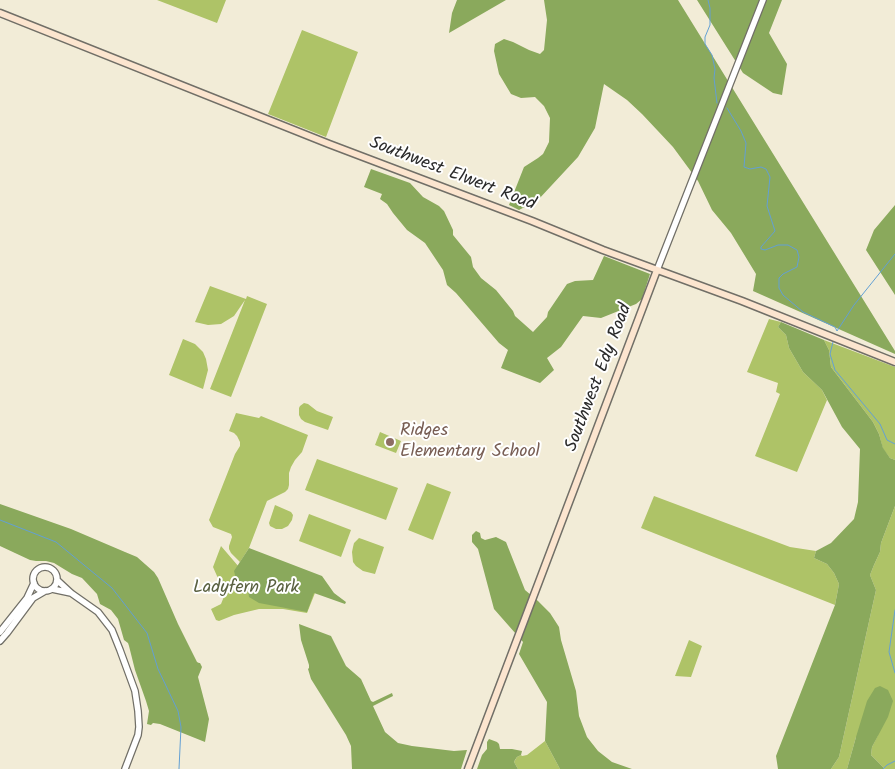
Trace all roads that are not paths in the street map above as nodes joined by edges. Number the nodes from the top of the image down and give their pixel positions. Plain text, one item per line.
1 (763, 0) edge
2 (0, 13) edge
3 (657, 270) junction
4 (895, 362) edge
5 (57, 580) junction
6 (34, 583) junction
7 (52, 589) junction
8 (44, 591) junction
9 (71, 594) junction
10 (0, 632) edge
11 (0, 641) edge
12 (124, 769) edge
13 (468, 769) edge

1 - 3 street, Southwest Edy Road
2 - 3 main road, Southwest Elwert Road
3 - 4 main road, Southwest Elwert Road
3 - 13 main road, Southwest Edy Road
5 - 6 street
5 - 7 street
5 - 9 street
6 - 8 street
6 - 10 street
7 - 8 street
7 - 9 street
8 - 11 street
9 - 12 street

